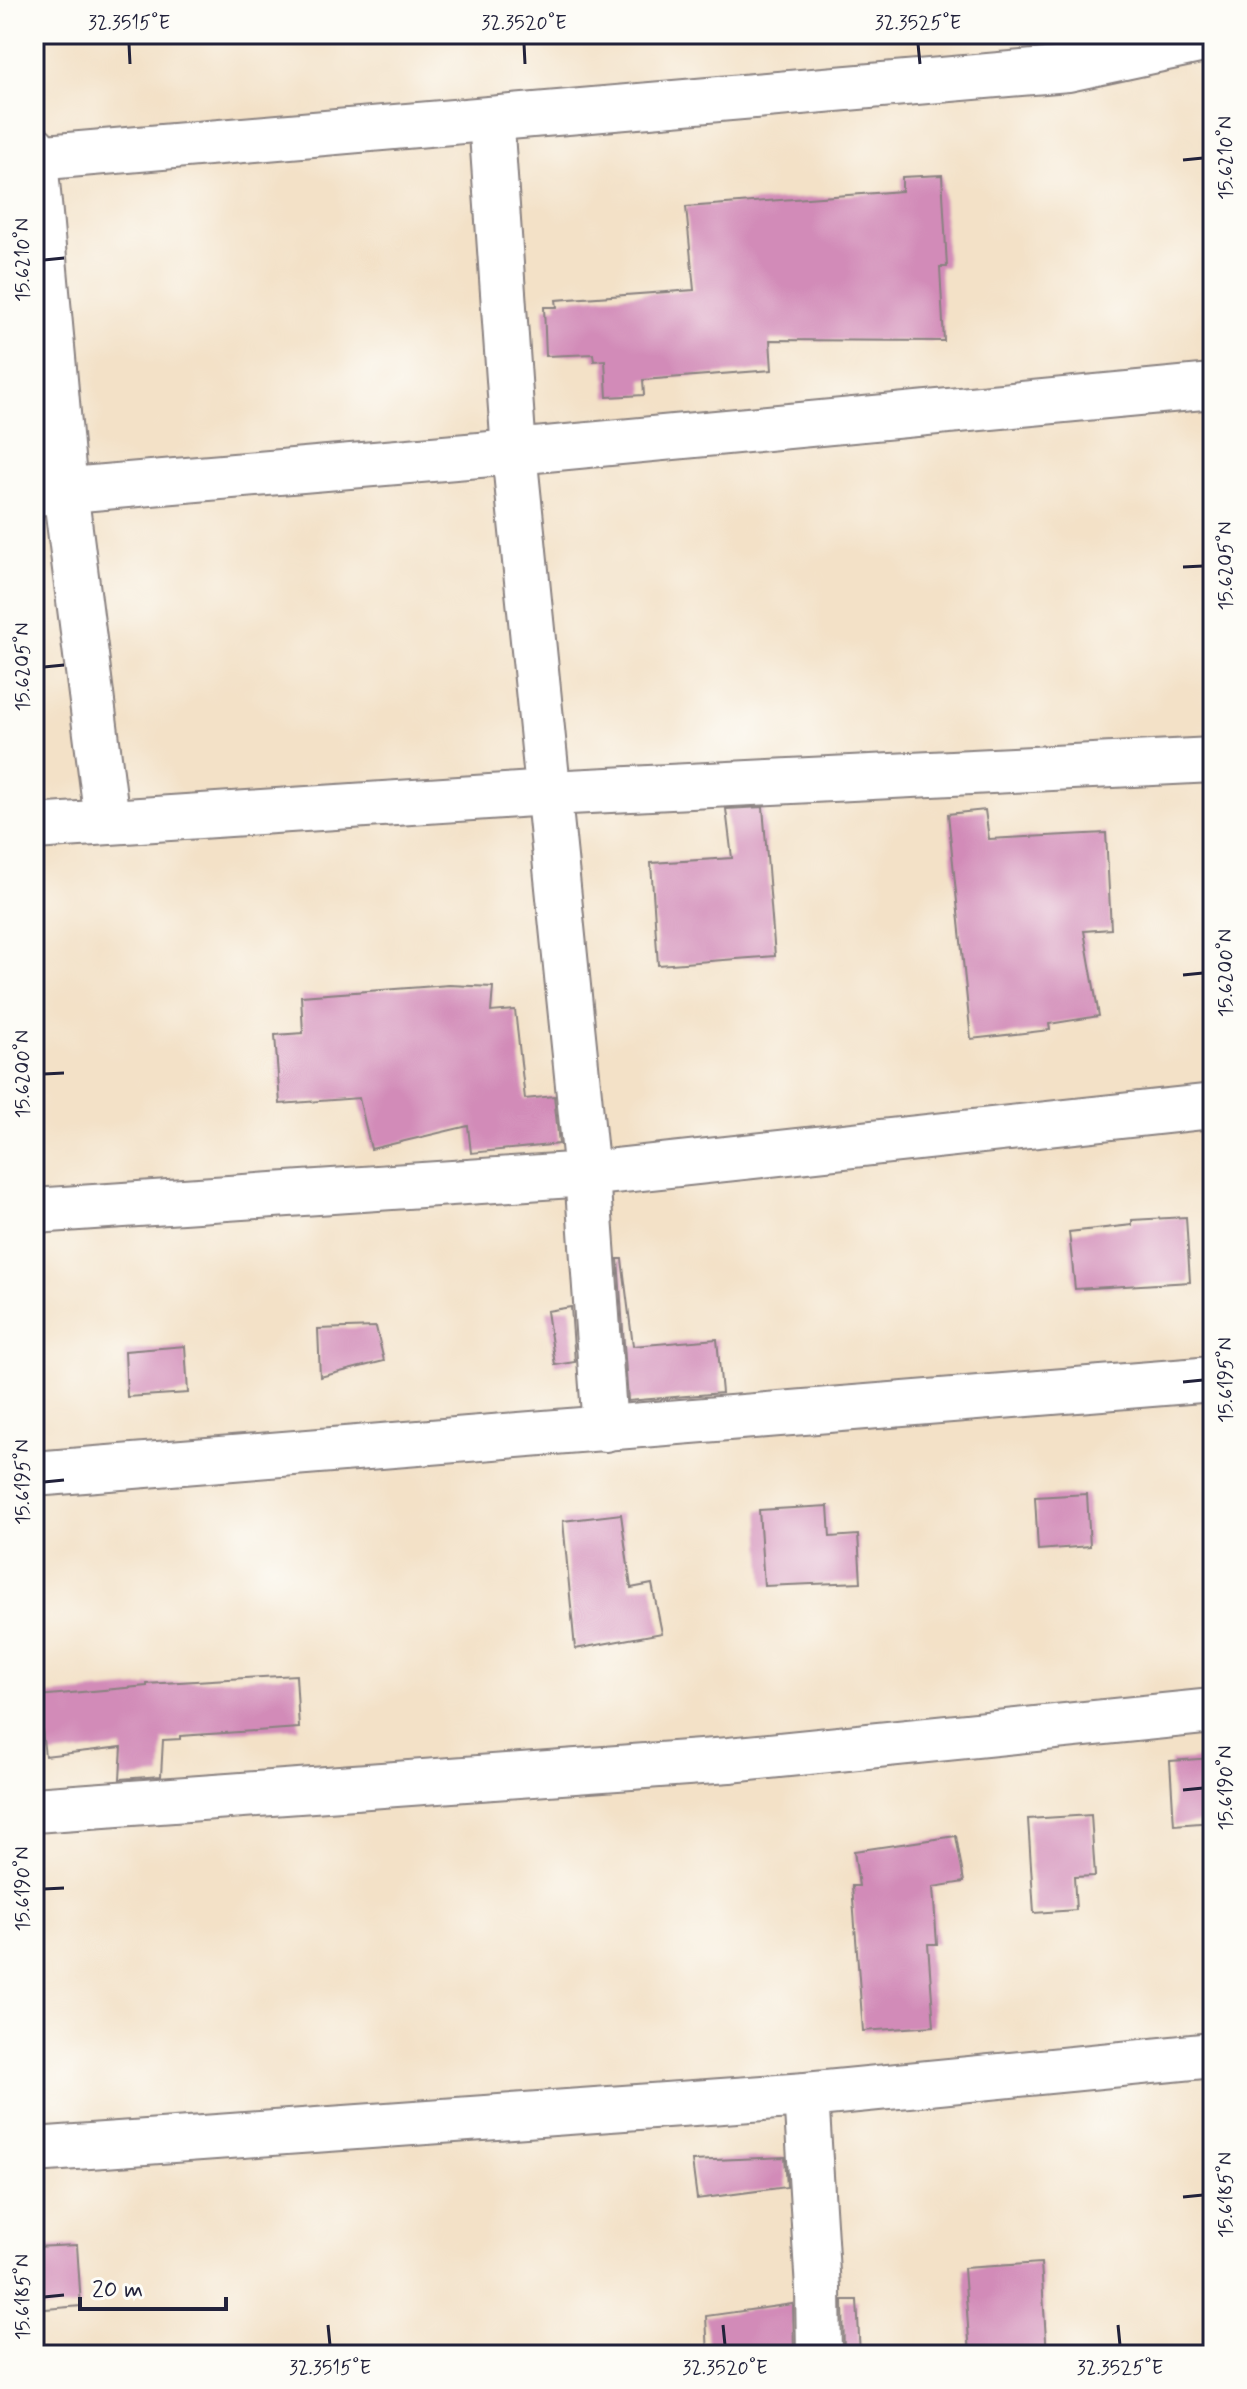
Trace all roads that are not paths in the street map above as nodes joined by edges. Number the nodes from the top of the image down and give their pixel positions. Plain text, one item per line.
1 (1213, 38) edge
2 (491, 119) junction
3 (34, 154) edge
4 (1213, 386) edge
5 (514, 452) junction
6 (50, 492) edge
7 (1213, 760) edge
8 (549, 793) junction
9 (107, 820) junction
10 (34, 827) edge
11 (1213, 1106) edge
12 (587, 1174) junction
13 (34, 1211) edge
14 (1213, 1379) edge
15 (605, 1429) junction
16 (34, 1474) edge
17 (1213, 1711) edge
18 (34, 1810) edge
19 (1213, 2055) edge
20 (806, 2095) junction
21 (34, 2150) edge
22 (819, 2355) edge

1 - 2 street
2 - 3 street
2 - 5 street
3 - 6 street
4 - 5 street
5 - 6 street
5 - 8 street
6 - 9 street
7 - 8 street
8 - 9 street
8 - 12 street
9 - 10 street
11 - 12 street
12 - 13 street
12 - 15 street
14 - 15 street
15 - 16 street
17 - 18 street
19 - 20 street
20 - 21 street
20 - 22 street

